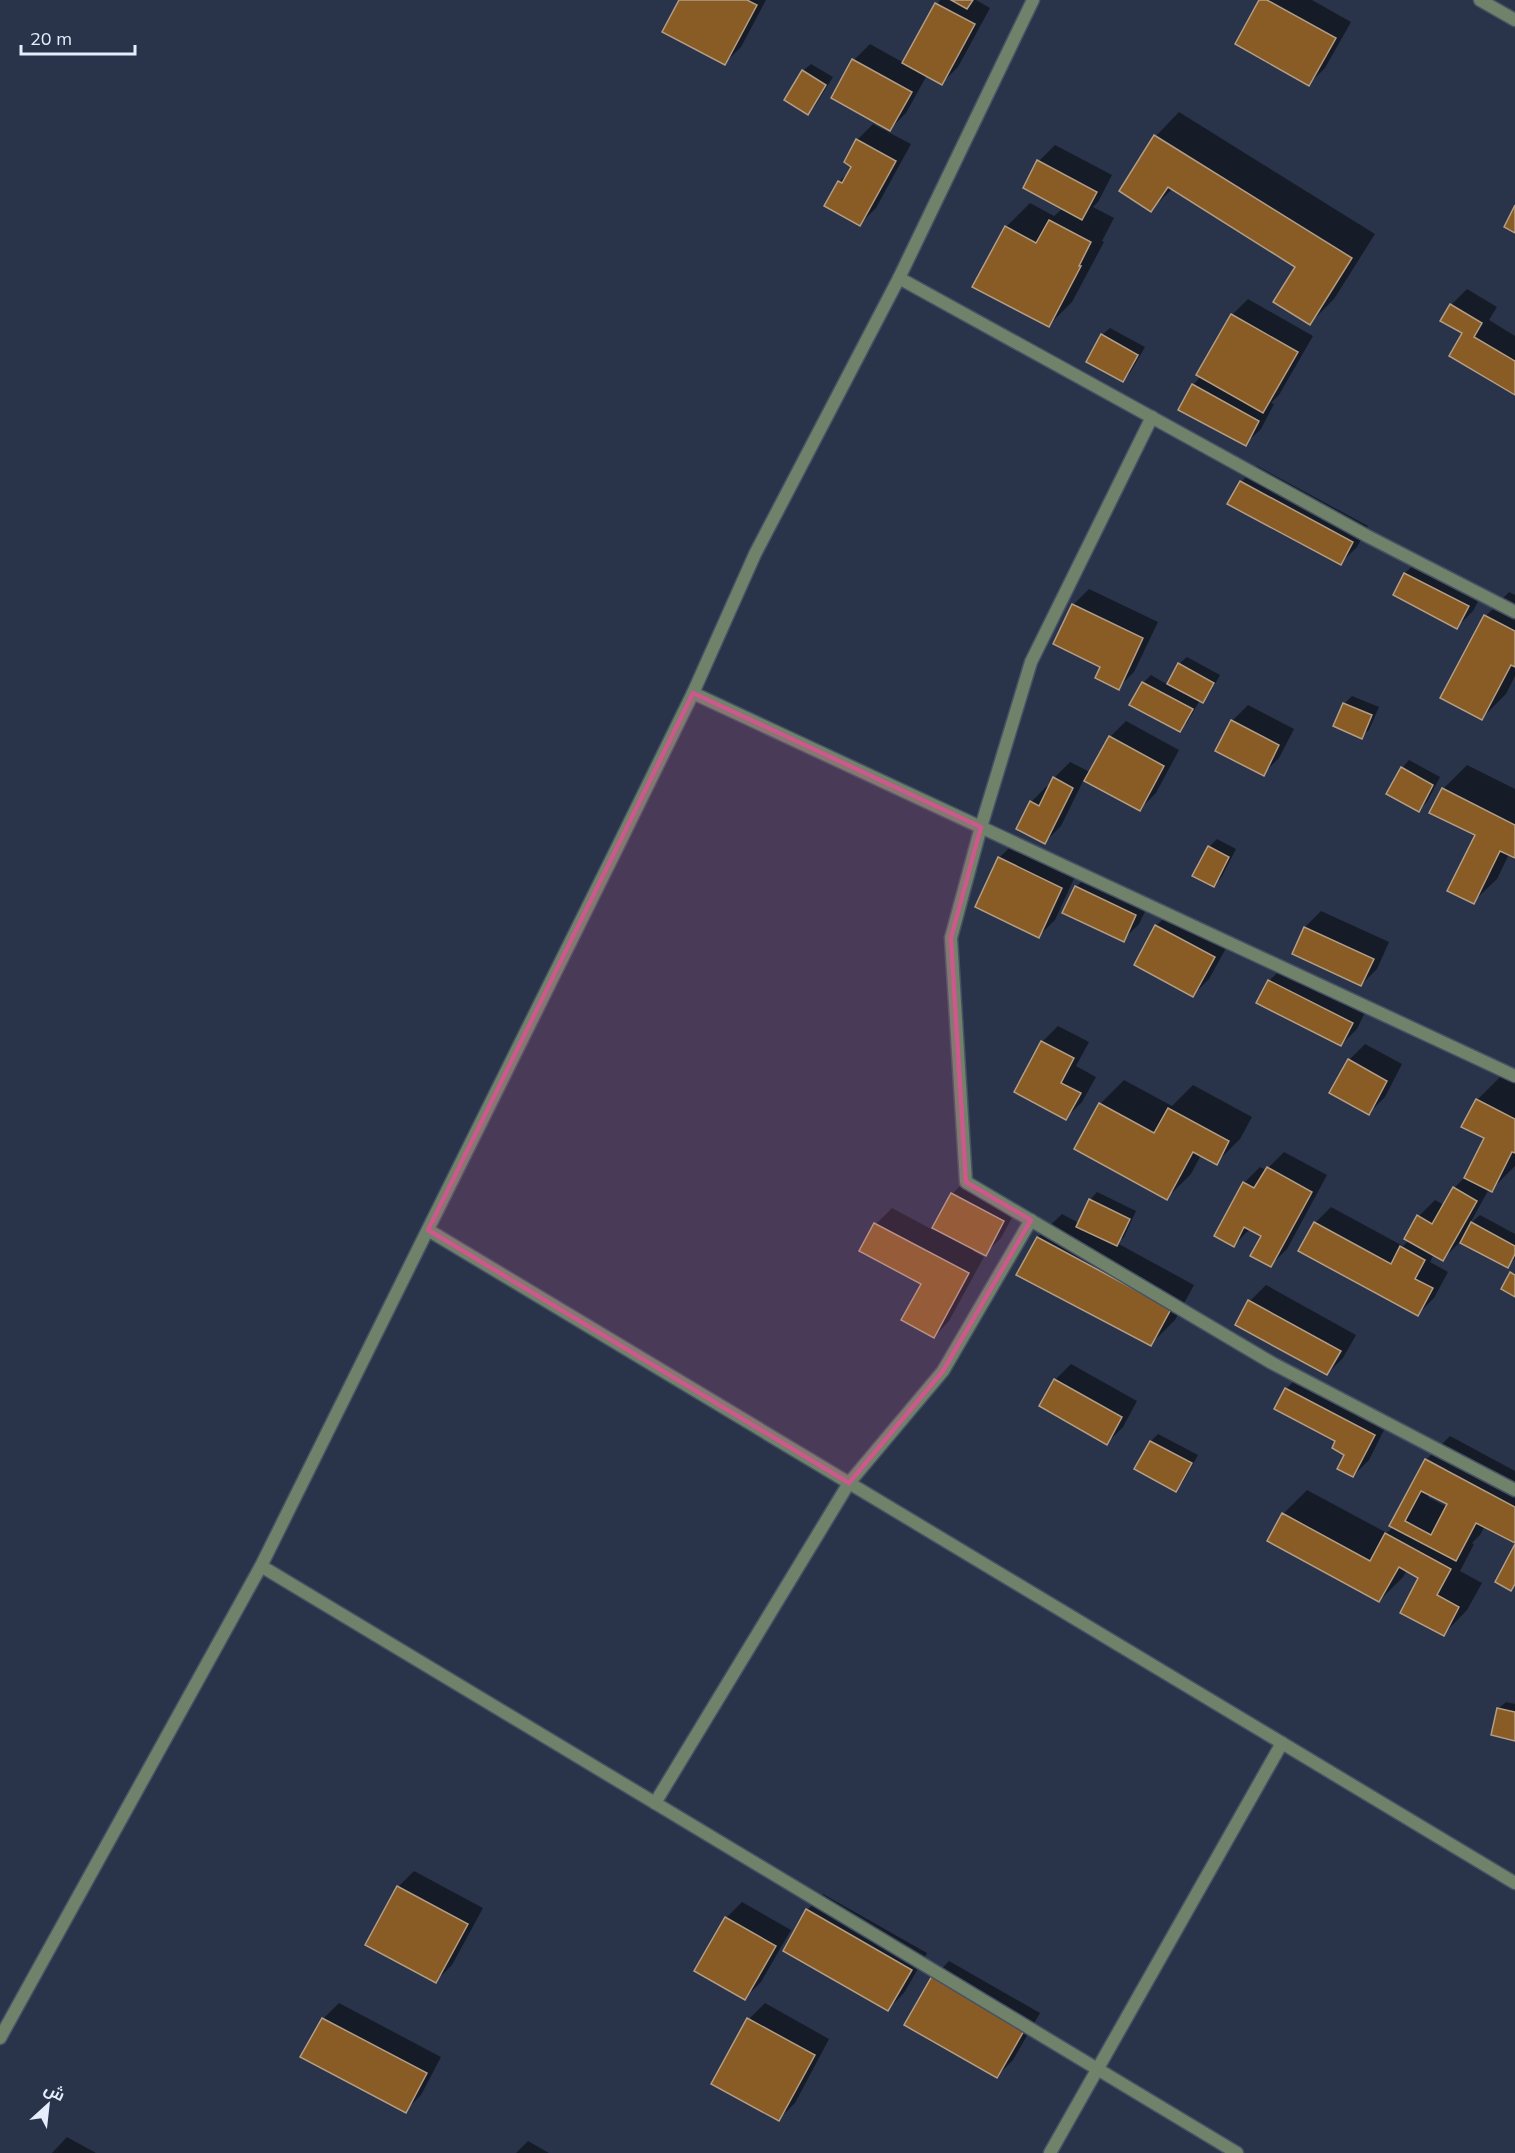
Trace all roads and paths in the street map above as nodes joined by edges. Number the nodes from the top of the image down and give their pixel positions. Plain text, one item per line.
1 (1033, 0) edge
2 (1480, 0) edge
3 (1515, 20) edge
4 (898, 278) junction
5 (1152, 417) junction
6 (1515, 612) edge
7 (693, 693) junction
8 (981, 827) junction
9 (1515, 1076) edge
10 (1030, 1220) junction
11 (428, 1230) junction
12 (849, 1483) junction
13 (1515, 1490) edge
14 (261, 1566) junction
15 (1282, 1743) junction
16 (655, 1803) junction
17 (1515, 1883) edge
18 (0, 2038) edge
19 (1097, 2069) junction
20 (1050, 2153) edge
21 (1237, 2153) edge

1 - 4 street
2 - 3 street
4 - 5 street
4 - 7 street
5 - 6 street
5 - 8 street
7 - 8 street
7 - 11 street
8 - 9 street
8 - 10 street
10 - 12 street
10 - 13 street
11 - 12 street
11 - 14 street
12 - 15 street
12 - 16 street
14 - 16 street
14 - 18 street
15 - 17 street
15 - 19 street
16 - 19 street
19 - 20 street
19 - 21 street

